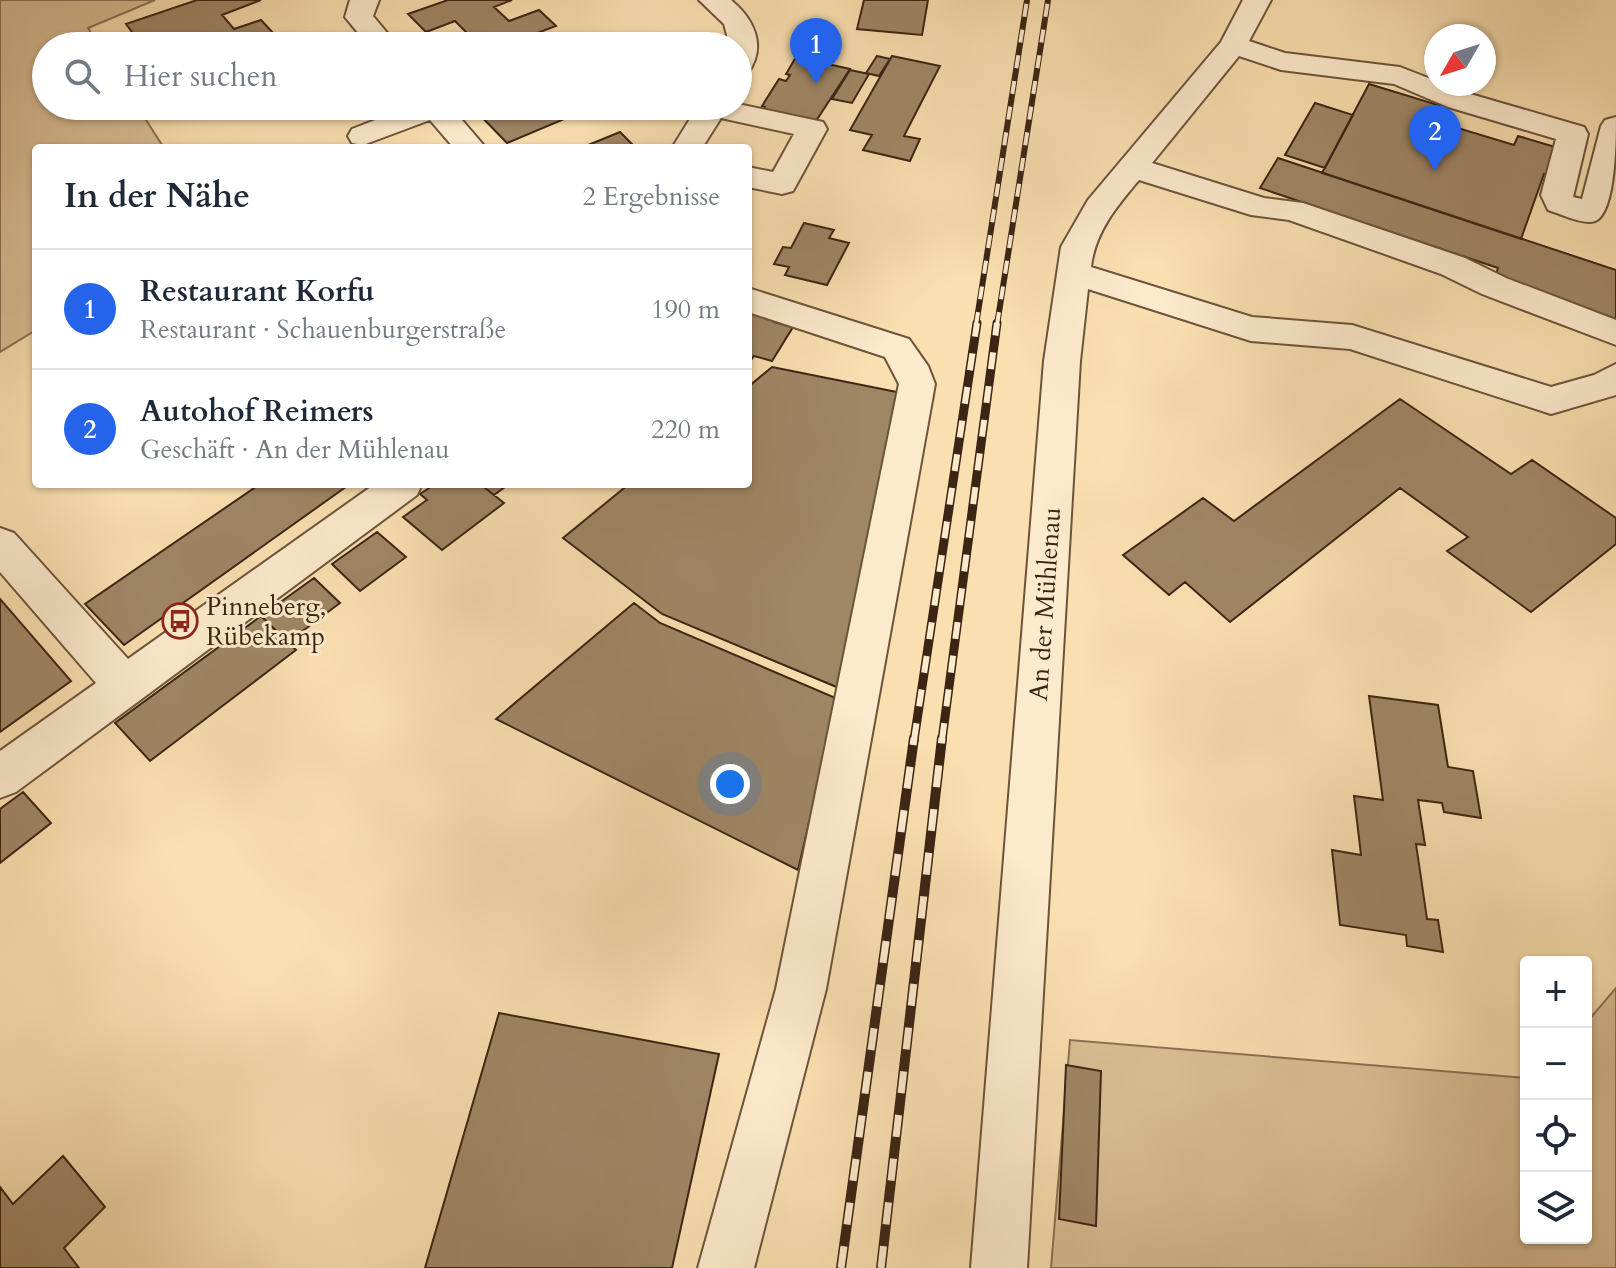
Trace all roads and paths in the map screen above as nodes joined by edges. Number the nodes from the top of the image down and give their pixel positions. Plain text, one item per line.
1 (365, 0) edge
2 (760, 0) edge
3 (1257, 0) edge
4 (721, 6) edge
5 (366, 32) edge
6 (742, 32) edge
7 (1233, 45) junction
8 (1424, 81) edge
9 (1496, 96) edge
10 (752, 116) edge
11 (1592, 117) edge
12 (402, 120) edge
13 (446, 120) edge
14 (705, 120) edge
15 (363, 136) dead end
16 (467, 144) edge
17 (690, 144) edge
18 (1132, 167) junction
19 (752, 178) edge
20 (1074, 273) junction
21 (752, 301) edge
22 (1616, 333) edge
23 (1616, 377) edge
24 (397, 488) edge
25 (0, 544) edge
26 (125, 686) junction
27 (0, 777) edge
28 (726, 1268) edge
29 (999, 1268) edge

1 - 5 street
2 - 4 street
3 - 7 street, An der Mühlenau
4 - 6 street
7 - 8 street
7 - 18 street, An der Mühlenau
9 - 11 street
10 - 19 street
12 - 15 street
13 - 16 street
14 - 17 street
18 - 20 street, An der Mühlenau
18 - 22 street
20 - 23 street
20 - 29 street, An der Mühlenau
21 - 28 street
24 - 26 street
25 - 26 street
26 - 27 street

